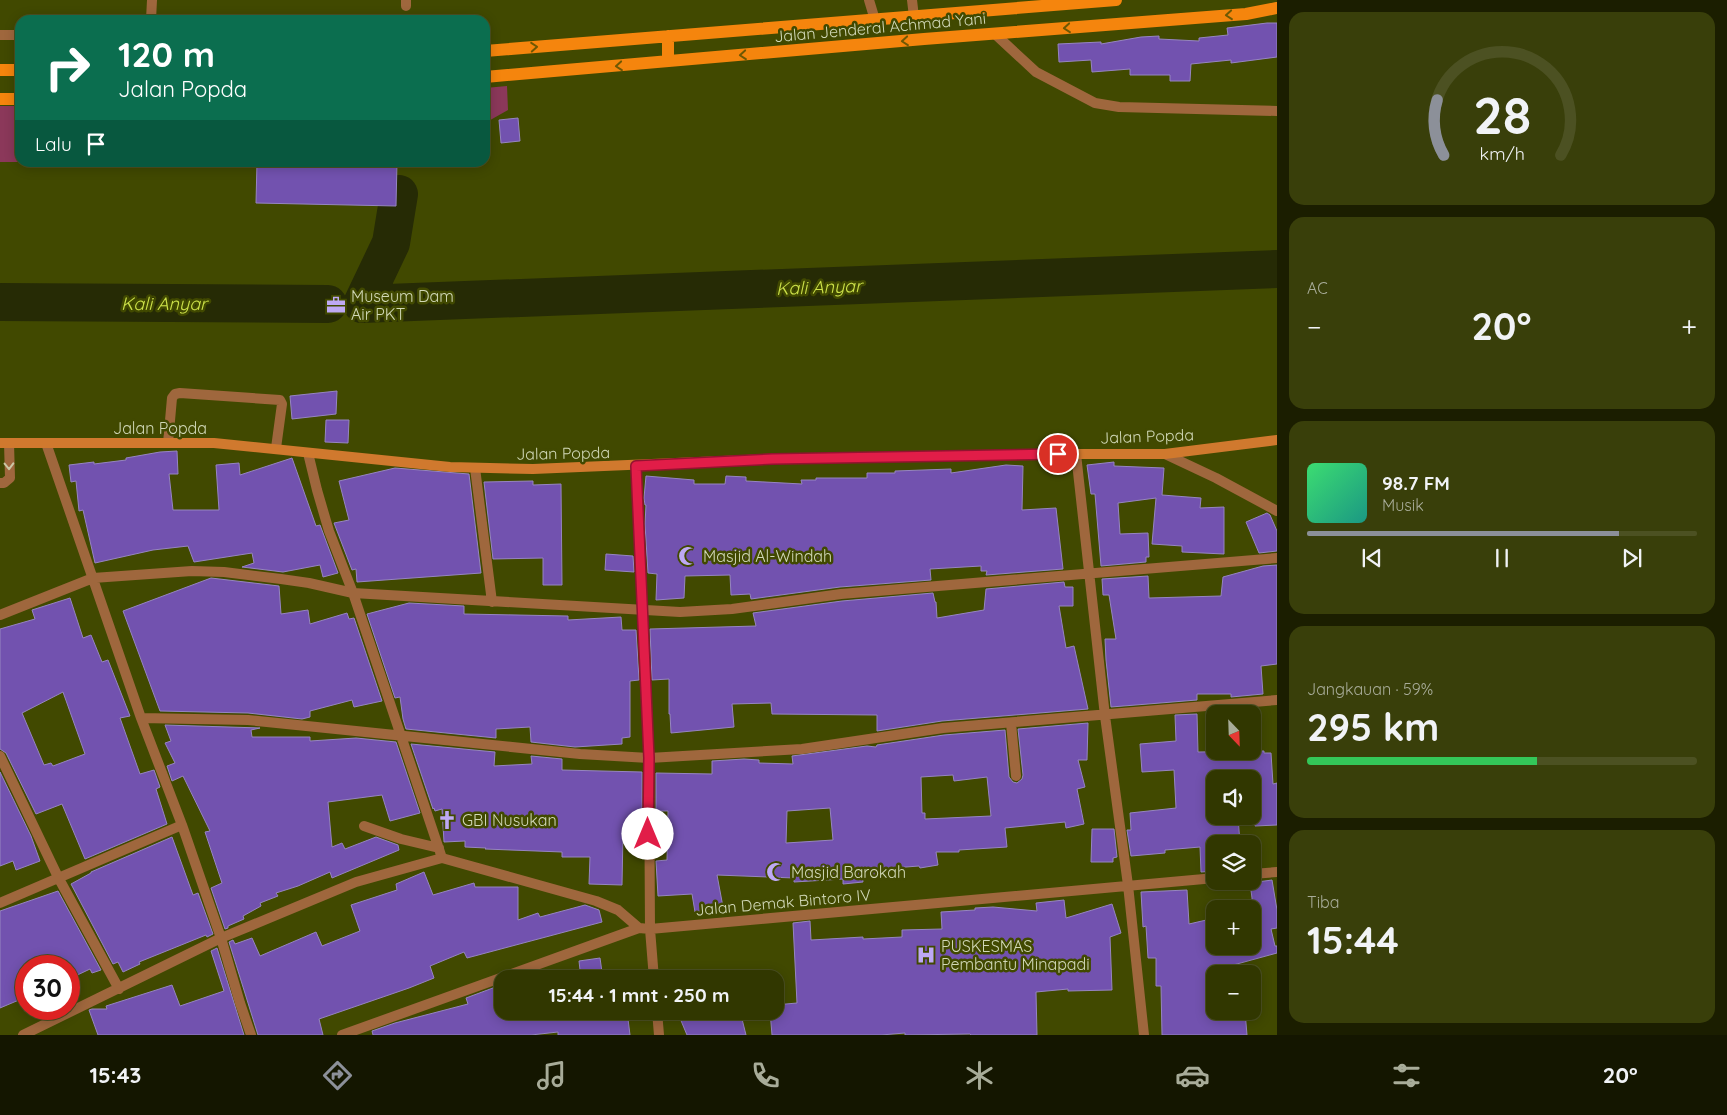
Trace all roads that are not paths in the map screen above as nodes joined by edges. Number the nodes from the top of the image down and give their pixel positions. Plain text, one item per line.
1 (152, 0) edge
2 (869, 0) edge
3 (912, 0) edge
4 (1116, 0) edge
5 (1277, 8) edge
6 (152, 15) edge
7 (914, 17) junction
8 (875, 20) junction
9 (995, 34) junction
10 (15, 35) edge
11 (0, 36) edge
12 (668, 36) junction
13 (490, 51) edge
14 (668, 61) junction
15 (0, 70) edge
16 (15, 70) edge
17 (490, 77) edge
18 (0, 99) edge
19 (15, 99) edge
20 (1277, 111) edge
21 (1277, 440) edge
22 (5, 443) edge
23 (46, 443) junction
24 (168, 443) junction
25 (276, 448) junction
26 (308, 453) junction
27 (1076, 454) junction
28 (1165, 454) junction
29 (636, 466) junction
30 (475, 468) junction
31 (0, 483) edge
32 (1277, 511) edge
33 (1277, 558) edge
34 (1090, 573) junction
35 (93, 578) junction
36 (353, 593) junction
37 (492, 602) junction
38 (643, 609) junction
39 (0, 615) edge
40 (1277, 700) edge
41 (1105, 716) junction
42 (141, 718) junction
43 (1011, 723) junction
44 (401, 735) junction
45 (0, 756) edge
46 (649, 758) junction
47 (1016, 776) dead end
48 (182, 825) junction
49 (364, 826) dead end
50 (441, 853) junction
51 (1277, 872) edge
52 (1261, 873) edge
53 (58, 878) junction
54 (1206, 879) edge
55 (1128, 885) junction
56 (0, 903) edge
57 (645, 929) junction
58 (222, 938) junction
59 (652, 970) edge
60 (119, 989) junction
61 (658, 1020) edge
62 (24, 1035) edge
63 (251, 1035) edge
64 (342, 1035) edge
65 (659, 1035) edge
66 (1144, 1035) edge

1 - 6 street
2 - 8 street
3 - 7 street
4 - 7 main road, Jalan Jenderal Achmad Yani
5 -> 9 main road, Jalan Jenderal Achmad Yani
7 - 8 main road, Jalan Jenderal Achmad Yani
8 - 12 main road, Jalan Jenderal Achmad Yani
9 -> 14 main road, Jalan Jenderal Achmad Yani
9 - 20 street
10 - 11 street
13 -> 12 main road, Jalan Jenderal Achmad Yani
12 - 14 main road
14 -> 17 main road, Jalan Jenderal Achmad Yani
15 - 16 main road
18 - 19 main road
21 - 28 main road, Jalan Popda
22 - 23 main road, Jalan Popda
22 -> 31 street
23 - 24 main road, Jalan Popda
23 - 35 street
24 - 25 main road, Jalan Popda
24 - 25 street
25 - 26 main road, Jalan Popda
26 - 30 main road, Jalan Popda
26 - 36 street
27 - 28 main road, Jalan Popda
27 - 29 main road, Jalan Popda
27 - 34 street
28 - 32 street
29 - 30 main road, Jalan Popda
29 - 38 street
30 - 37 street
33 - 34 street
34 - 38 street
34 - 41 street
35 - 36 street
35 - 39 street
35 - 42 street
36 - 37 street
36 - 44 street
37 - 38 street
38 - 46 street
40 - 41 street
41 - 43 street
41 - 55 street
42 - 44 street
42 - 48 street
43 - 46 street
43 - 47 street
44 - 46 street
44 - 50 street
45 - 53 street
46 - 57 street
48 - 53 street
48 - 58 street
49 - 50 street
50 - 57 street
50 - 58 street
51 - 52 street
53 - 56 street
53 - 60 street
54 - 55 street, Jalan Demak Bintoro IV
55 - 57 street, Jalan Demak Bintoro IV
55 - 66 street
57 - 59 street
57 - 64 street, Jalan Demak Bintoro IV
58 - 60 street
58 - 63 street
60 - 62 street
61 - 65 street

